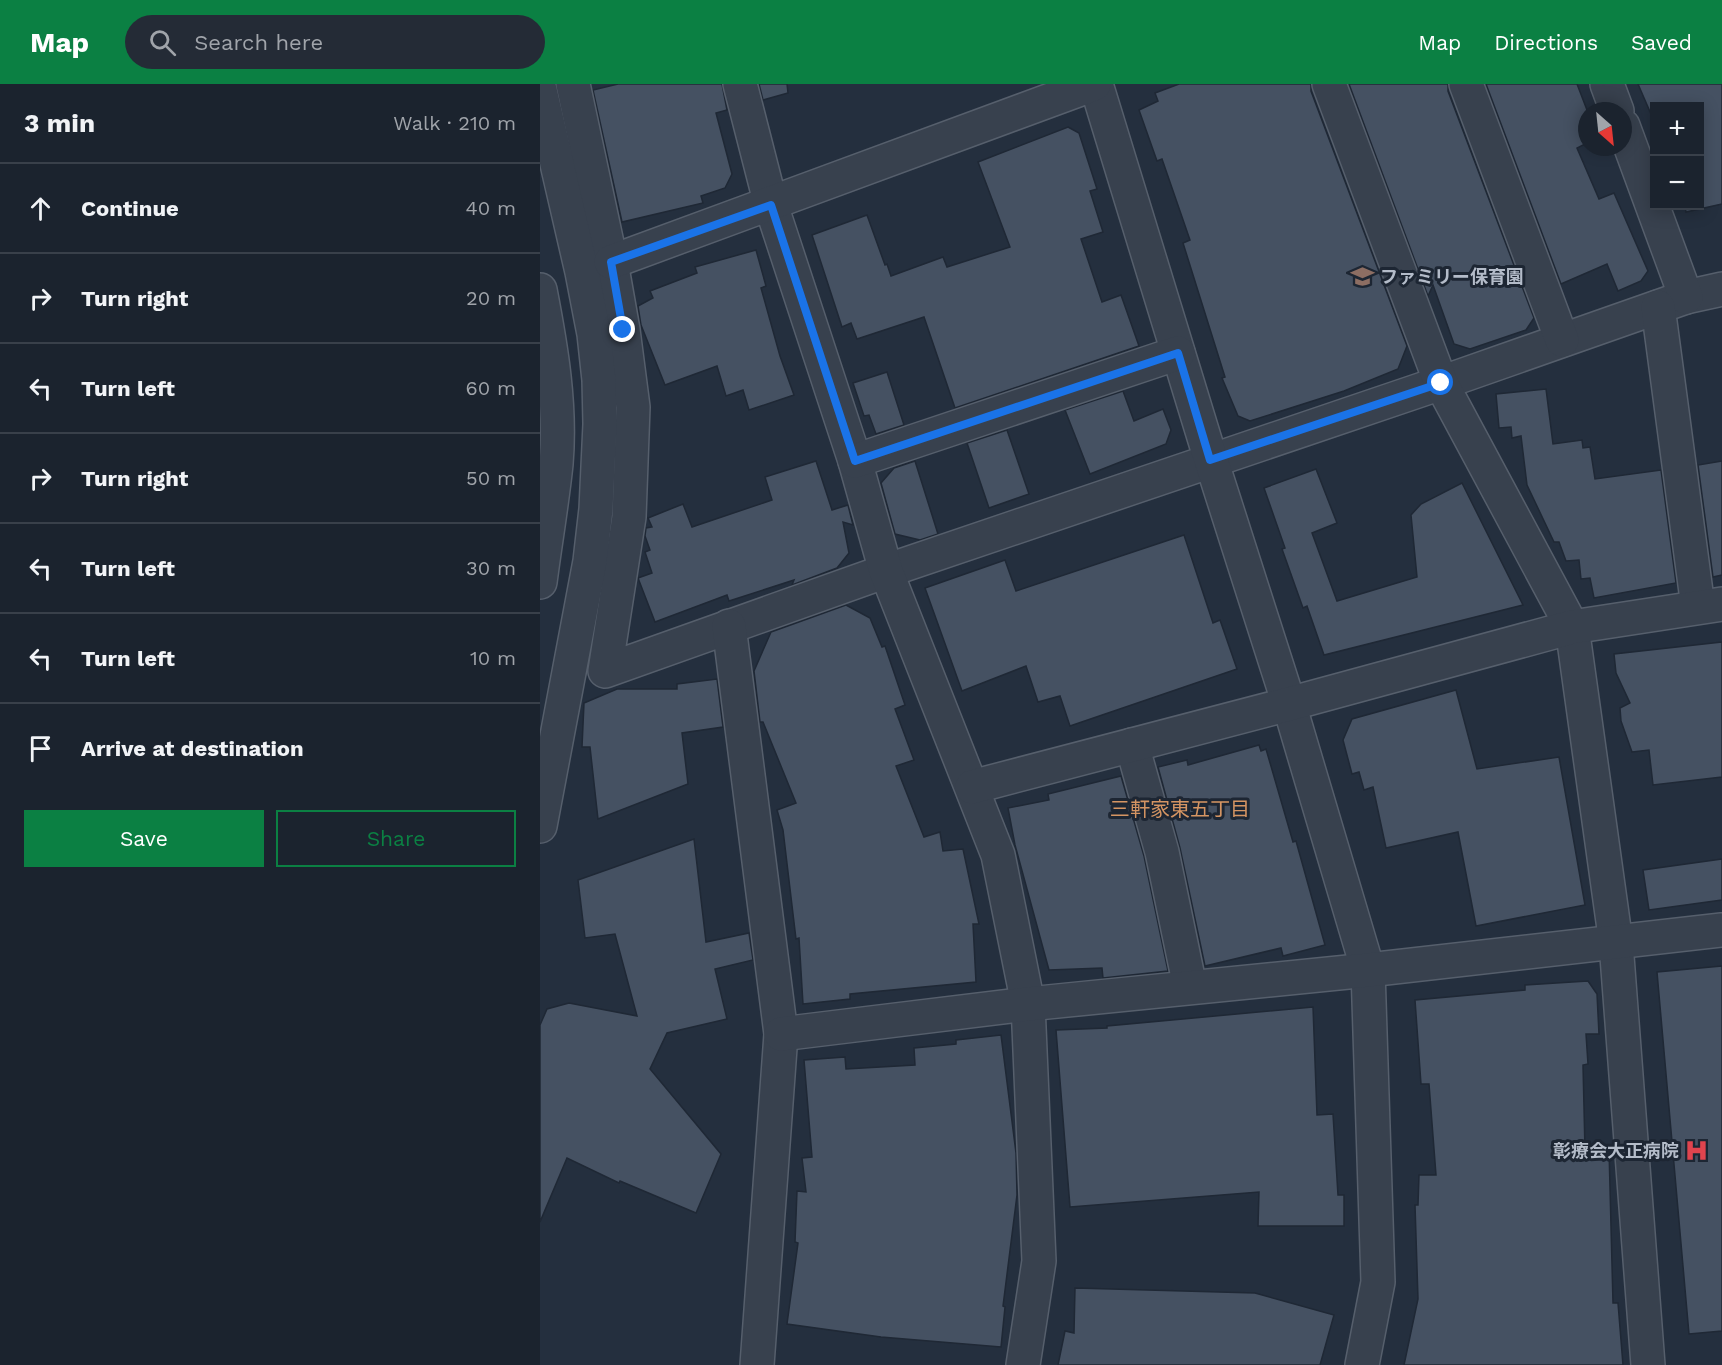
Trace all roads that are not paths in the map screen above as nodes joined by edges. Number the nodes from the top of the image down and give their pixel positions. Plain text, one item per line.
1 (573, 84) edge
2 (740, 84) edge
3 (1095, 84) edge
4 (1329, 84) edge
5 (1466, 84) edge
6 (1608, 84) edge
7 (540, 90) edge
8 (1614, 102) edge
9 (1631, 156) edge
10 (771, 205) junction
11 (611, 262) junction
12 (1722, 289) edge
13 (540, 290) edge
14 (1672, 302) junction
15 (1562, 340) junction
16 (1178, 353) junction
17 (1441, 383) junction
18 (1210, 460) junction
19 (855, 461) junction
20 (546, 494) edge
21 (886, 571) junction
22 (540, 582) edge
23 (1710, 606) edge
24 (729, 627) junction
25 (1572, 627) junction
26 (1288, 704) junction
27 (1132, 745) junction
28 (972, 787) junction
29 (540, 826) edge
30 (1722, 930) edge
31 (1616, 943) junction
32 (1368, 970) junction
33 (1190, 987) junction
34 (1028, 1004) junction
35 (781, 1034) junction
36 (757, 1365) edge
37 (1023, 1365) edge
38 (1362, 1365) edge
39 (1648, 1365) edge

1 - 11 street
2 - 10 street
3 - 10 street
3 - 16 street
4 - 17 street
5 - 15 street
6 - 8 street
7 - 29 street
9 - 14 street
10 - 11 street
10 - 19 street
11 - 24 street
12 - 14 street
13 - 20 street
14 - 15 street
14 - 23 street
15 - 17 street
16 - 18 street
16 - 19 street
17 - 18 street
17 - 25 street
18 - 21 street
18 - 26 street
19 - 21 street
20 - 22 street
21 - 24 street
21 - 28 street
23 - 25 street
24 - 35 street
25 - 26 street
25 - 31 street
26 - 27 street
26 - 32 street
27 - 28 street
27 - 33 street
28 - 34 street
30 - 31 street
31 - 32 street
31 - 39 street
32 - 33 street
32 - 38 street
33 - 34 street
34 - 35 street
34 - 37 street
35 - 36 street

